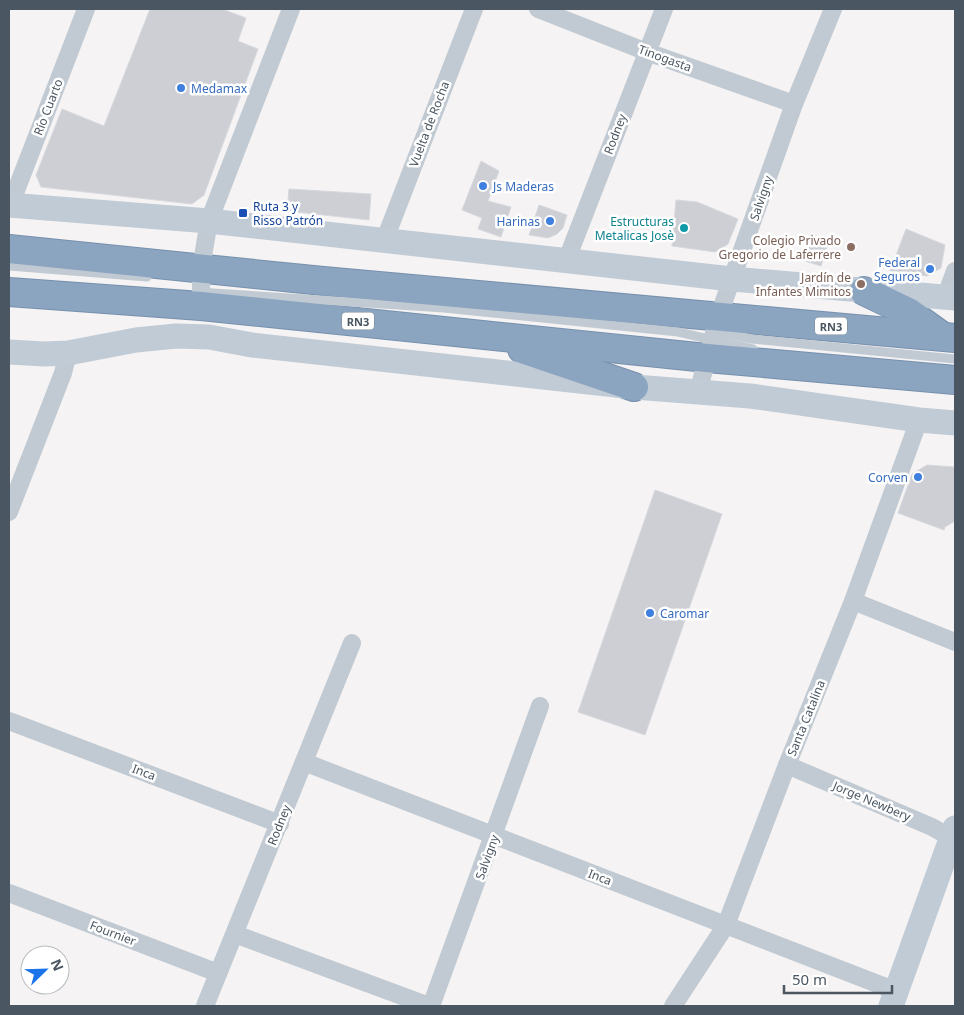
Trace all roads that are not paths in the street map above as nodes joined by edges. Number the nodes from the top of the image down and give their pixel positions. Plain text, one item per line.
1 (86, 9) edge
2 (291, 9) edge
3 (474, 9) edge
4 (538, 9) edge
5 (664, 9) edge
6 (833, 9) edge
7 (647, 52) junction
8 (794, 104) junction
9 (10, 205) edge
10 (209, 221) junction
11 (385, 239) junction
12 (9, 249) edge
13 (568, 259) junction
14 (9, 266) edge
15 (955, 271) edge
16 (153, 277) dead end
17 (732, 279) junction
18 (240, 285) dead end
19 (200, 286) junction
20 (864, 291) junction
21 (9, 292) edge
22 (390, 298) junction
23 (950, 298) edge
24 (478, 333) junction
25 (713, 336) junction
26 (951, 345) edge
27 (760, 350) dead end
28 (9, 352) edge
29 (68, 353) junction
30 (838, 358) dead end
31 (955, 369) edge
32 (955, 380) edge
33 (634, 387) junction
34 (698, 392) junction
35 (919, 420) junction
36 (955, 423) edge
37 (9, 512) edge
38 (853, 602) junction
39 (955, 642) edge
40 (352, 643) dead end
41 (540, 706) dead end
42 (9, 721) edge
43 (304, 762) junction
44 (787, 765) junction
45 (280, 824) junction
46 (954, 835) edge
47 (495, 836) junction
48 (9, 893) edge
49 (726, 925) junction
50 (235, 934) junction
51 (218, 973) junction
52 (893, 998) edge
53 (205, 1006) edge
54 (430, 1006) edge
55 (673, 1006) edge

1 - 9 street, Río Cuarto
2 - 10 street
3 - 11 street, Vuelta de Rocha
4 - 7 street, Tinogasta
5 - 7 street, Rodney
6 - 8 street, Salvigny
7 - 8 street, Tinogasta
7 - 13 street, Rodney
8 - 17 street, Salvigny
9 - 10 street
10 - 11 street
10 - 19 street
11 - 13 street
12 - 19 highway, RN3
13 - 17 street
14 - 16 lane
15 - 23 street
17 - 20 street
17 - 25 street, Salvigny
18 - 22 lane
19 - 21 highway, RN3
19 - 22 lane
19 - 24 highway, RN3
19 - 25 highway, RN3
20 - 23 street
20 - 26 highway
22 - 25 lane
24 - 25 highway, RN3
24 - 33 highway
25 - 26 highway, RN3
25 - 27 lane
25 - 32 highway, RN3
25 - 34 street, Salvigny
28 - 29 street
29 - 33 street
29 - 37 street
30 - 31 lane
33 - 34 street
34 - 35 street
35 - 36 street
35 - 38 street, Santa Catalina
38 - 39 street
38 - 44 street, Santa Catalina
40 - 43 street, Rodney
41 - 47 street, Salvigny
42 - 45 street, Inca
43 - 45 street, Rodney
43 - 47 street, Inca
44 - 46 street, Jorge Newbery
44 - 49 street, Santa Catalina
45 - 50 street, Rodney
46 - 52 street
47 - 49 street, Inca
47 - 54 street, Salvigny
48 - 51 street, Fournier
49 - 52 street, Inca
49 - 55 street, Santa Catalina
50 - 51 street, Rodney
50 - 54 street
51 - 53 street, Rodney

